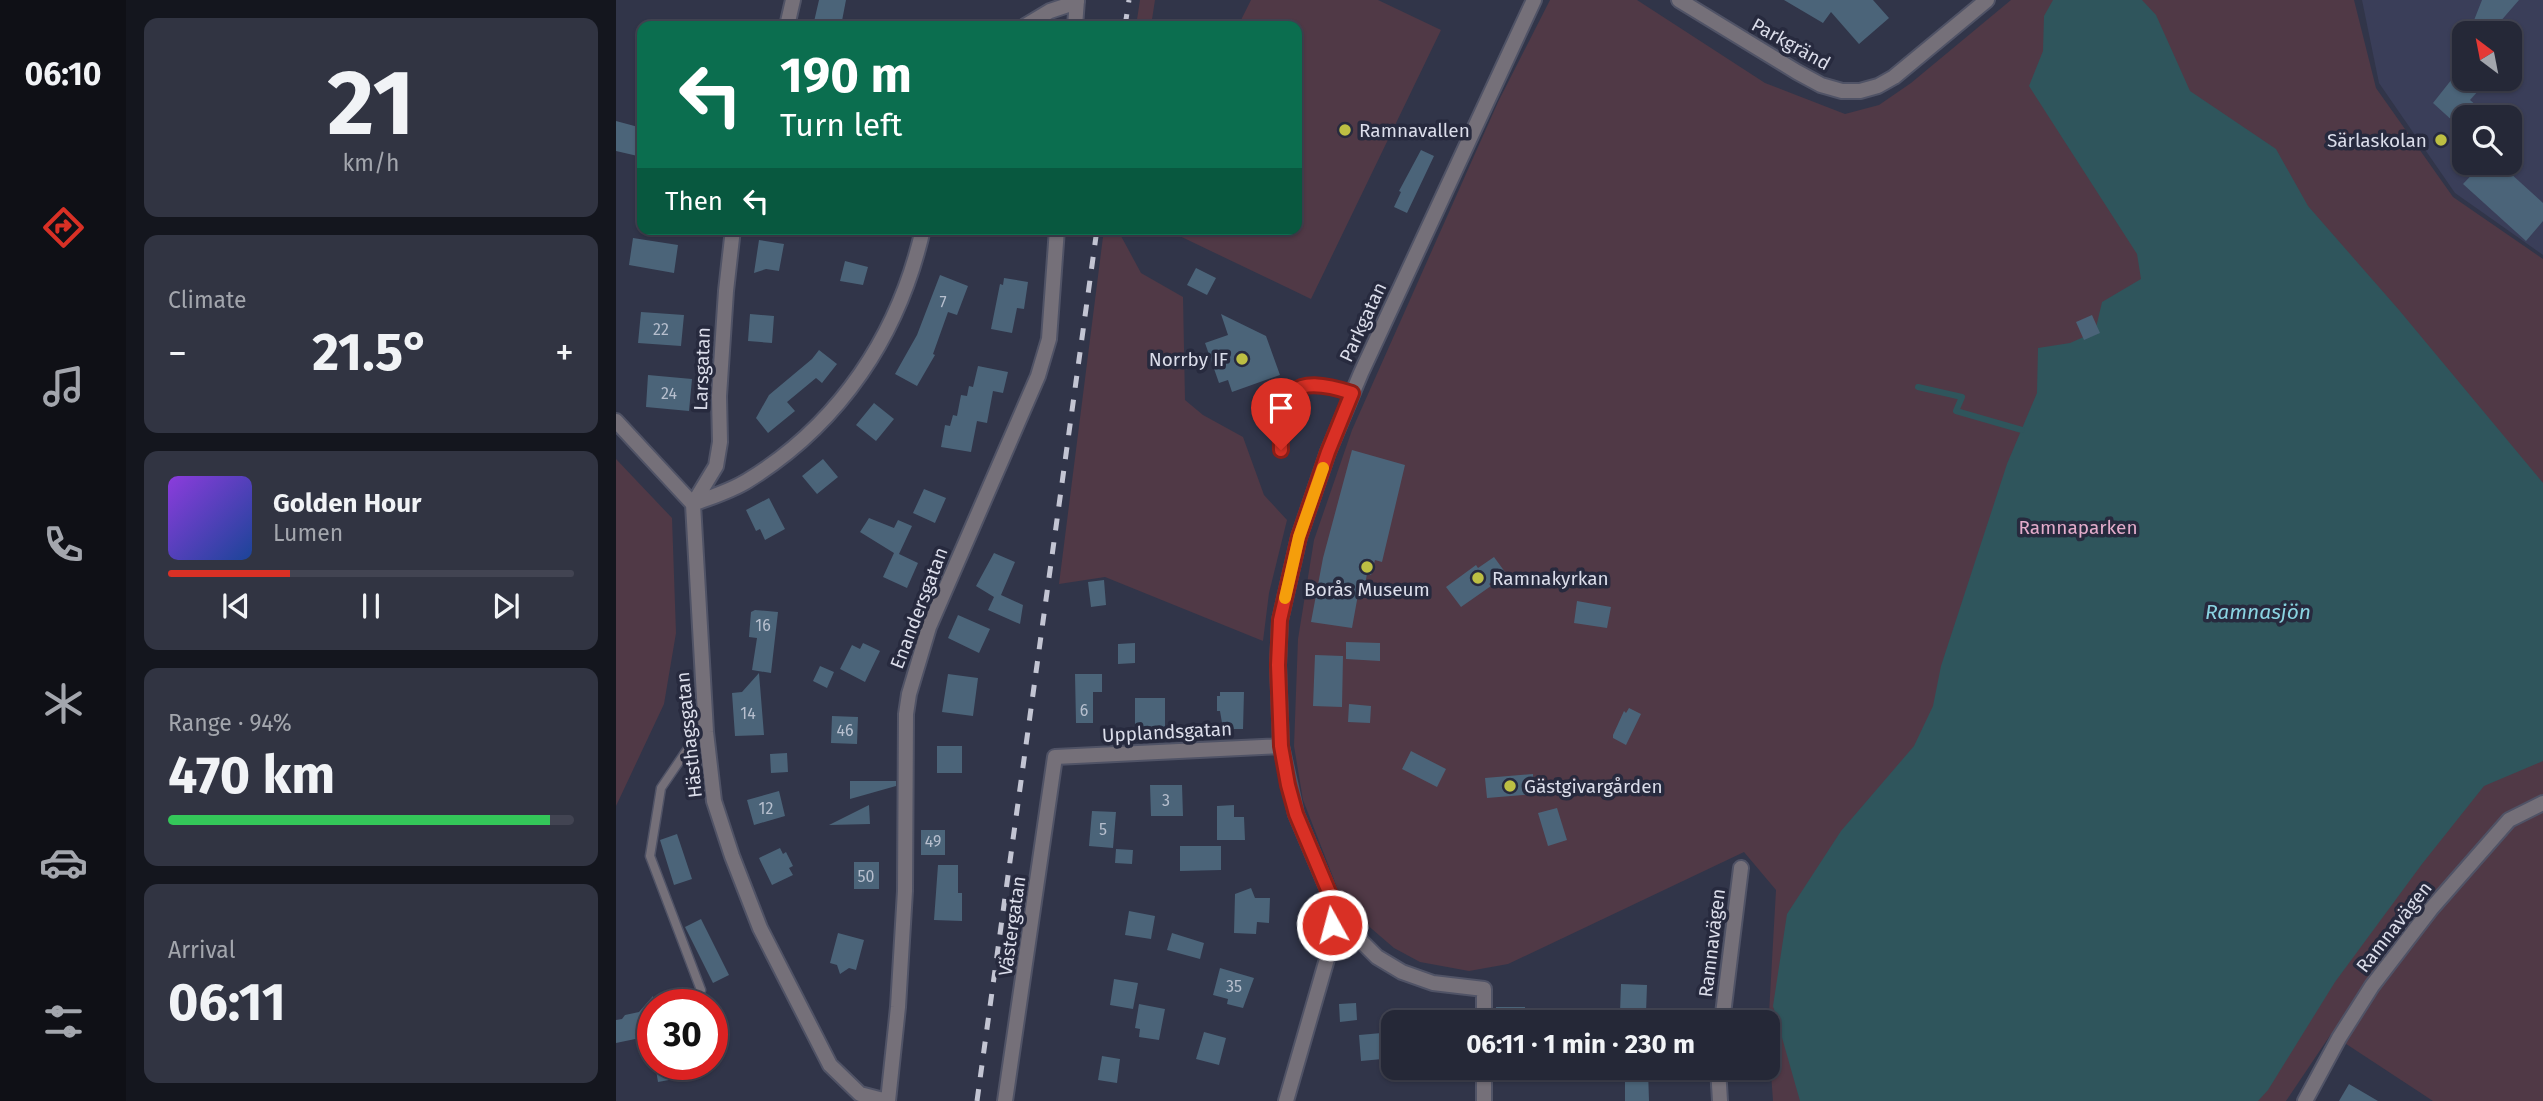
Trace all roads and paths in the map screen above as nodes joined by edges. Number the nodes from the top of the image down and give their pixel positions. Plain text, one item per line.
1 (793, 0) edge
2 (1534, 0) edge
3 (1679, 0) edge
4 (1987, 0) edge
5 (1077, 1) edge
6 (788, 21) edge
7 (1033, 21) edge
8 (1075, 21) edge
9 (732, 235) edge
10 (922, 235) edge
11 (1057, 235) edge
12 (1352, 393) junction
13 (616, 421) edge
14 (1281, 450) dead end
15 (693, 504) junction
16 (706, 723) junction
17 (1281, 746) junction
18 (1055, 757) joint
19 (2542, 803) edge
20 (1741, 868) dead end
21 (1334, 904) junction
22 (701, 989) edge
23 (1484, 1010) edge
24 (1723, 1010) edge
25 (1484, 1080) edge
26 (1719, 1080) edge
27 (887, 1101) edge
28 (1004, 1101) edge
29 (1286, 1101) edge
30 (1484, 1101) edge
31 (1720, 1101) edge
32 (2305, 1101) edge

1 - 6 street
2 - 12 street, Parkgatan
3 - 4 street, Parkgränd
5 - 7 street
5 - 8 street
9 - 15 street, Larsgatan
10 - 15 street
11 - 27 street, Enandersgatan
12 - 14 lane
12 - 17 street, Parkgatan
13 - 15 street
15 - 16 street, Hästhagsgatan
16 - 22 lane
16 - 27 street, Hästhagsgatan
17 - 18 street, Upplandsgatan
17 - 21 street, Parkgatan
18 - 28 street, Västergatan
19 - 32 street, Ramnavägen
20 - 24 street, Ramnavägen
21 - 23 street, Parkgatan
21 - 29 street
25 - 30 street
26 - 31 street

